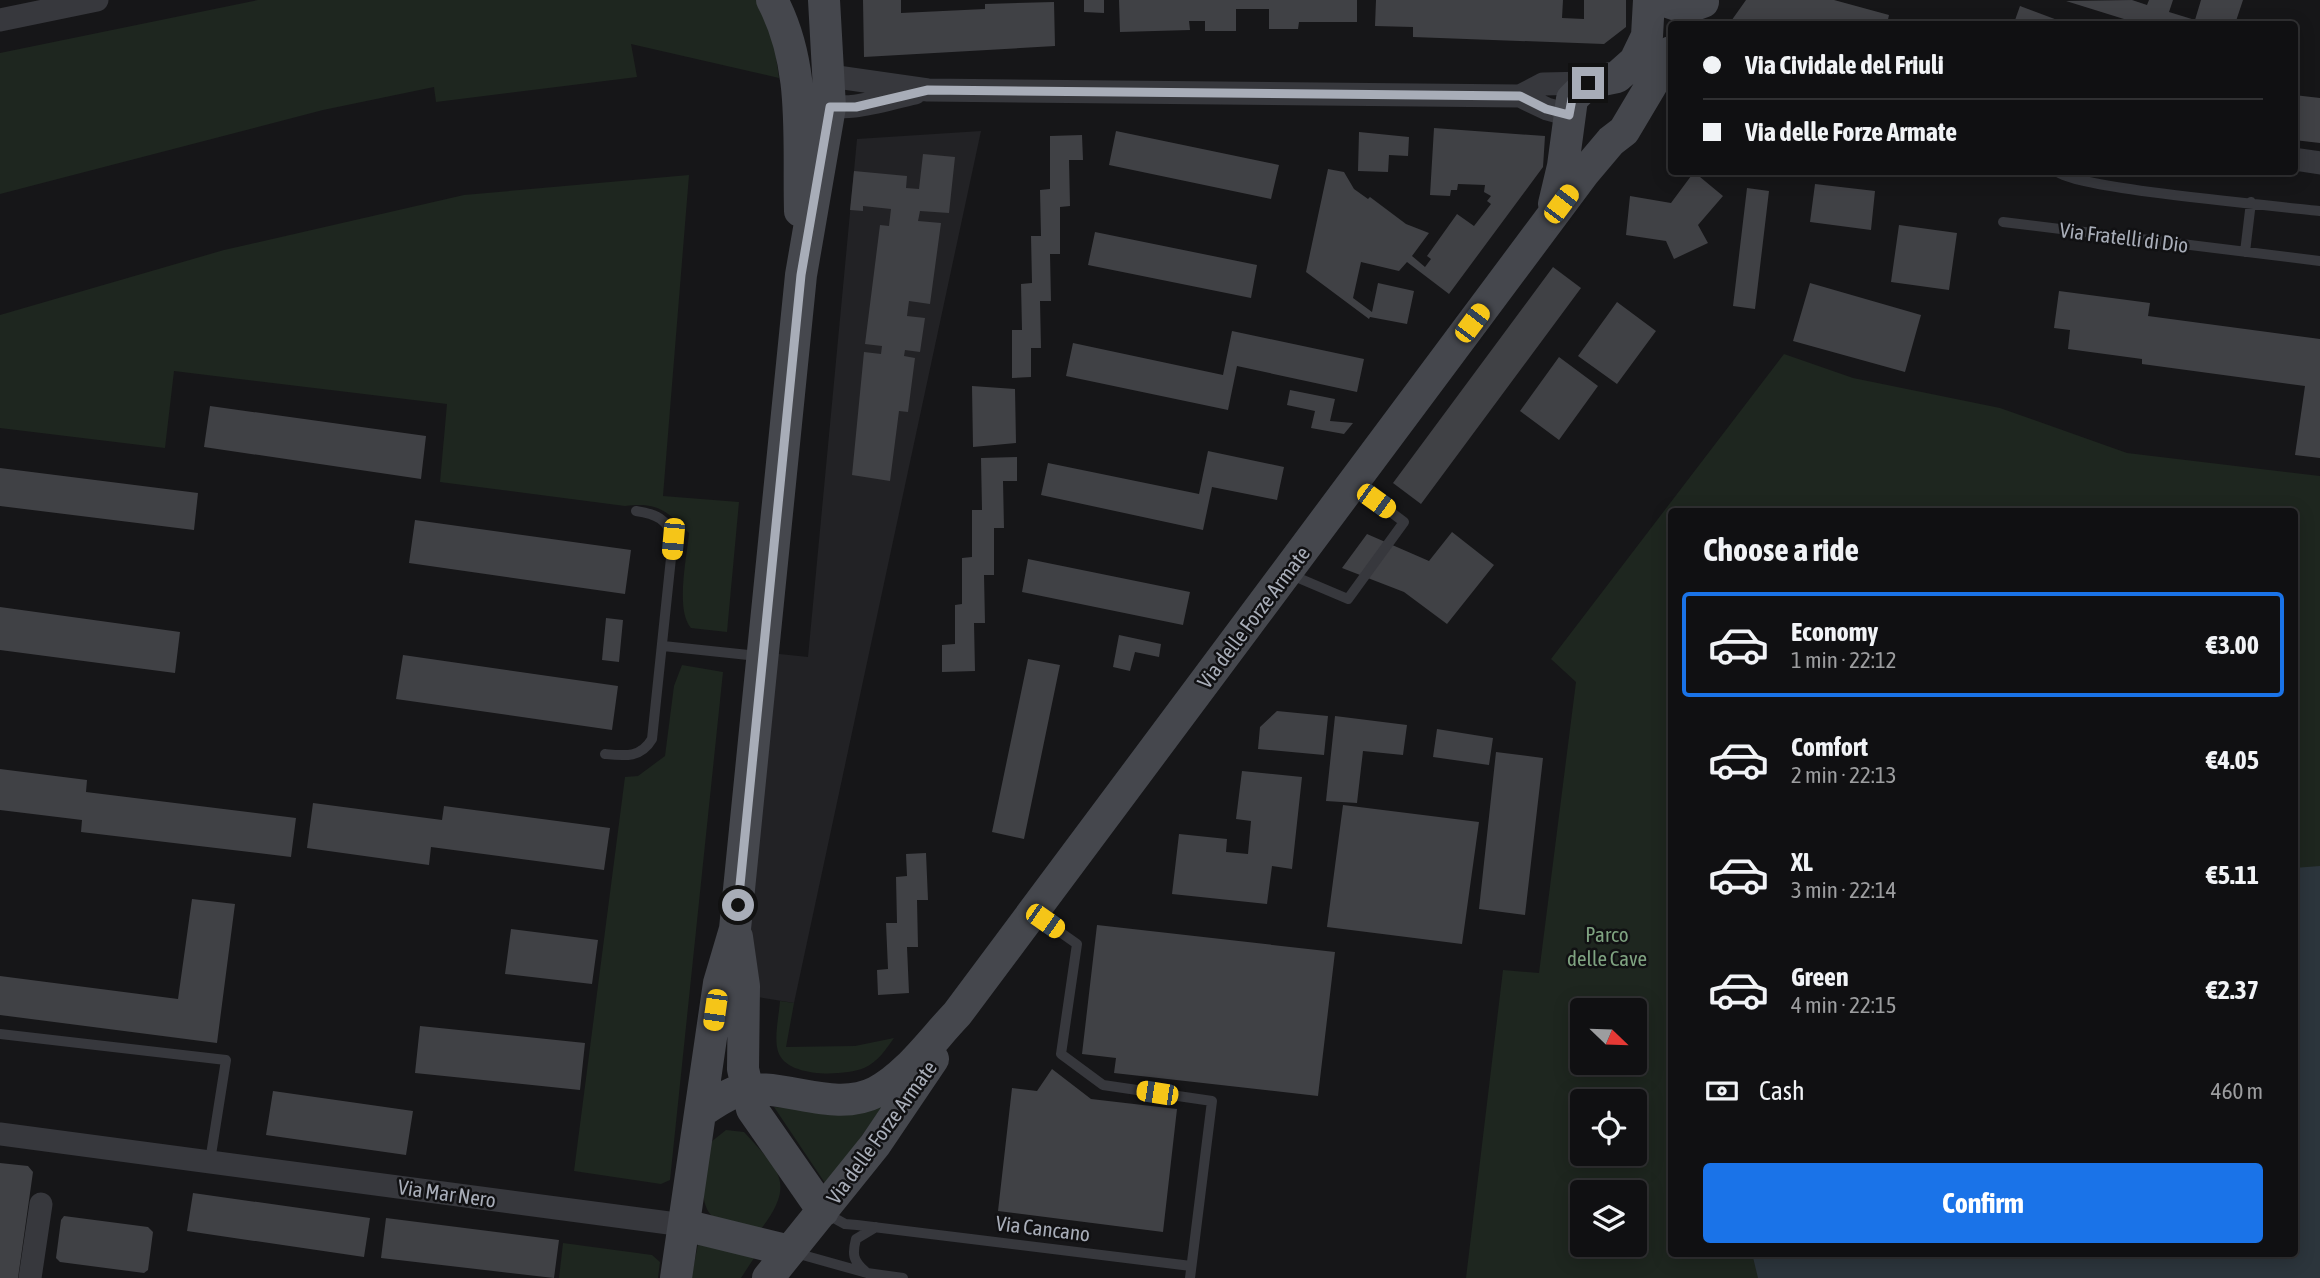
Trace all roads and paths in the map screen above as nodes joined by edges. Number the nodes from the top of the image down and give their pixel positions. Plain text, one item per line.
1 (97, 0) edge
2 (772, 0) edge
3 (824, 0) edge
4 (1649, 0) edge
5 (1662, 0) edge
6 (1697, 9) edge
7 (0, 20) edge
8 (1668, 57) edge
9 (830, 76) junction
10 (1595, 82) junction
11 (1668, 84) edge
12 (928, 90) junction
13 (1520, 96) junction
14 (800, 97) junction
15 (830, 107) junction
16 (1570, 119) junction
17 (1627, 122) junction
18 (2298, 160) edge
19 (2320, 163) edge
20 (2062, 175) edge
21 (2250, 202) junction
22 (2320, 211) edge
23 (1550, 219) junction
24 (2003, 222) dead end
25 (2245, 252) junction
26 (2320, 261) edge
27 (801, 275) junction
28 (1352, 484) junction
29 (636, 512) dead end
30 (1286, 573) junction
31 (663, 646) junction
32 (764, 657) junction
33 (605, 754) dead end
34 (1032, 913) junction
35 (736, 929) junction
36 (957, 1014) junction
37 (0, 1034) edge
38 (746, 1091) junction
39 (701, 1112) junction
40 (0, 1134) edge
41 (210, 1161) junction
42 (41, 1204) dead end
43 (823, 1212) junction
44 (684, 1225) junction
45 (878, 1226) junction
46 (790, 1251) junction
47 (1191, 1266) junction
48 (867, 1273) junction
49 (30, 1278) edge
50 (676, 1278) edge
51 (768, 1278) edge
52 (902, 1278) edge
53 (1189, 1278) edge

1 - 7 street
2 - 14 street
3 - 9 street
4 - 10 street, Via delle Forze Armate
5 - 6 street
8 - 17 street, Via delle Forze Armate
9 - 12 street
9 - 15 street
10 - 13 street
10 - 16 street, Via delle Forze Armate
10 - 17 street
11 - 17 street
12 - 13 street
12 - 15 street
13 - 16 street
14 - 15 street
14 - 27 street
15 - 27 street
16 - 17 street
16 - 23 street, Via delle Forze Armate
17 - 23 street, Via delle Forze Armate
18 - 19 street
20 - 21 lane
21 - 22 lane
21 - 25 lane
23 - 28 street, Via delle Forze Armate
24 - 25 lane, Via Fratelli di Dio
25 - 26 lane, Via Fratelli di Dio
27 - 32 street
28 - 30 street, Via delle Forze Armate
28 - 30 lane
29 - 31 lane
30 - 34 street, Via delle Forze Armate
31 - 32 lane
31 - 33 lane
32 - 35 street
34 - 36 street, Via delle Forze Armate
34 - 47 lane
35 - 38 street
35 - 39 street
36 - 38 street, Via delle Forze Armate
36 - 43 street, Via delle Forze Armate
37 - 41 lane
38 - 39 street, Via delle Forze Armate
38 - 43 street, Via delle Forze Armate
39 - 44 street
40 - 41 street, Via Mar Nero
41 - 44 street, Via Mar Nero
42 - 49 street
43 - 45 lane, Via Cancano
43 - 46 street, Via delle Forze Armate
44 - 46 street
44 - 50 street
45 - 47 lane, Via Cancano
45 - 48 lane
46 - 48 lane
46 - 51 street, Via delle Forze Armate
47 - 53 lane
48 - 52 lane

